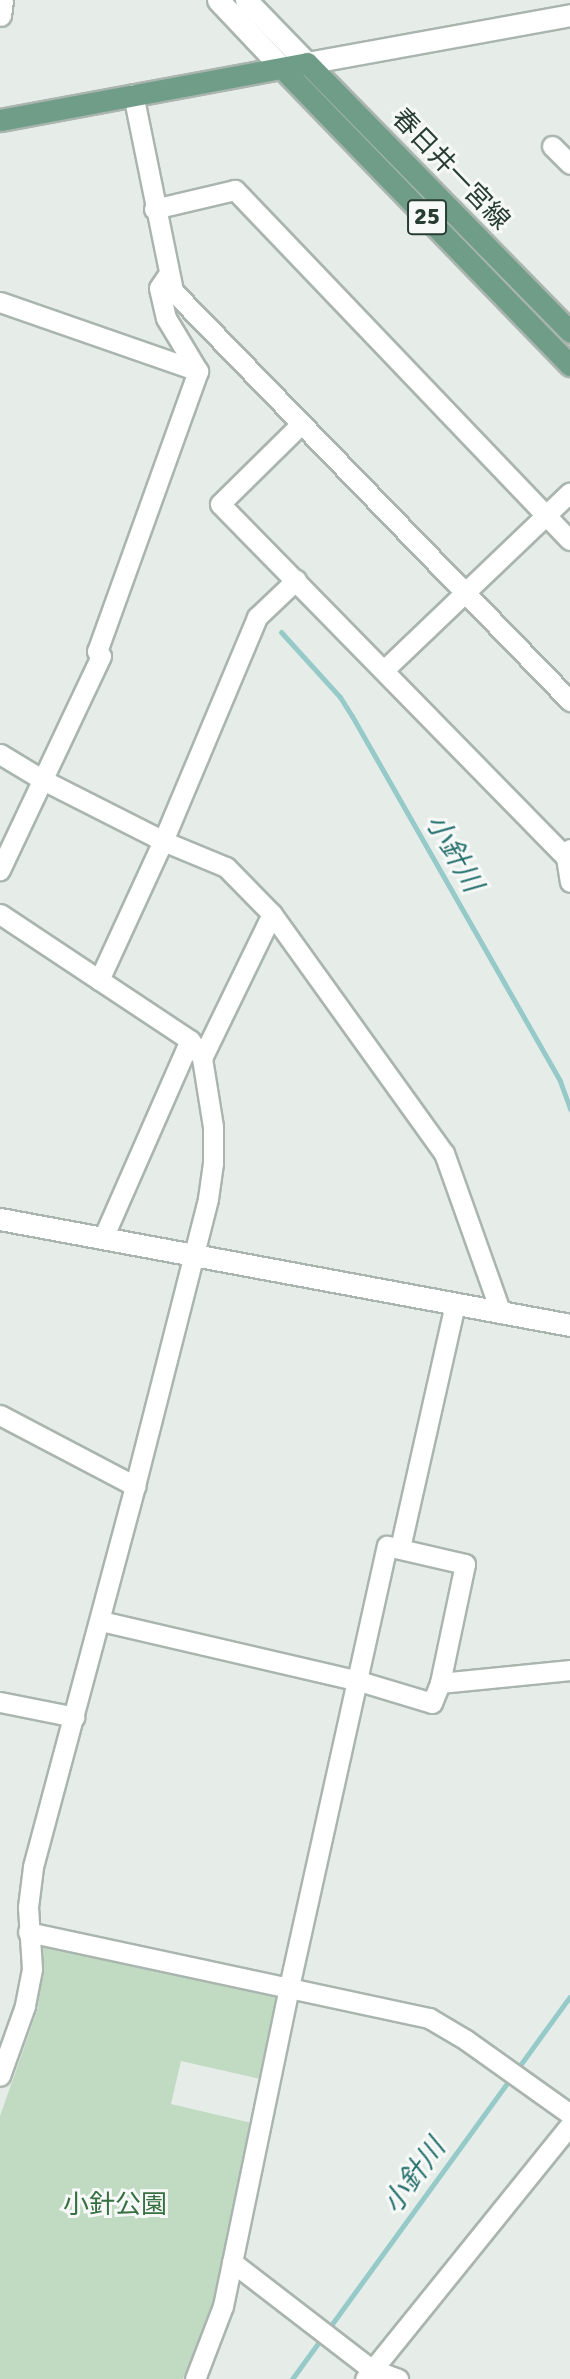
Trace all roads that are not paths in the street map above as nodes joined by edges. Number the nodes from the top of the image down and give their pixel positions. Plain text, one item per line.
1 (2, 0) edge
2 (218, 0) edge
3 (246, 0) edge
4 (0, 15) edge
5 (570, 15) edge
6 (307, 63) junction
7 (284, 70) junction
8 (133, 94) junction
9 (0, 120) edge
10 (570, 142) edge
11 (570, 164) edge
12 (154, 209) junction
13 (167, 275) junction
14 (0, 302) edge
15 (570, 332) edge
16 (570, 365) edge
17 (198, 371) junction
18 (300, 425) junction
19 (570, 492) edge
20 (546, 515) junction
21 (570, 540) edge
22 (296, 580) junction
23 (464, 592) junction
24 (384, 670) junction
25 (570, 701) edge
26 (0, 754) edge
27 (43, 780) junction
28 (163, 841) junction
29 (569, 855) edge
30 (0, 870) edge
31 (570, 882) edge
32 (0, 914) edge
33 (272, 914) junction
34 (99, 980) junction
35 (190, 1040) junction
36 (202, 1058) junction
37 (0, 1219) edge
38 (103, 1238) junction
39 (194, 1254) junction
40 (455, 1303) junction
41 (502, 1313) junction
42 (570, 1325) edge
43 (0, 1415) edge
44 (135, 1486) junction
45 (400, 1548) junction
46 (101, 1621) junction
47 (570, 1670) edge
48 (359, 1681) junction
49 (440, 1683) junction
50 (0, 1702) edge
51 (75, 1717) junction
52 (28, 1932) junction
53 (289, 1987) junction
54 (1, 2071) edge
55 (570, 2114) edge
56 (570, 2125) edge
57 (232, 2262) junction
58 (368, 2374) edge
59 (195, 2379) edge
60 (398, 2379) edge

1 - 4 street
2 - 7 street
3 - 6 street
5 - 6 street
6 - 7 main road
6 - 15 main road, 春日井一宮線 / 25
7 - 8 main road
7 - 16 main road, 春日井一宮線 / 25
8 - 9 main road
8 - 12 street
10 - 11 street
12 - 13 street
12 - 20 street
13 - 17 street
13 - 18 street
14 - 17 street
17 - 27 street
18 - 22 street
18 - 23 street
19 - 20 street
20 - 21 street
20 - 23 street
22 - 24 street
22 - 28 street
23 - 24 street
23 - 25 street
24 - 29 street
26 - 27 street
27 - 28 street
27 - 30 street
28 - 33 street
28 - 34 street
29 - 31 street
32 - 34 street
33 - 36 street
33 - 41 street
34 - 35 street
35 - 36 street
35 - 38 street
36 - 39 street
37 - 38 street
38 - 39 street
39 - 40 street
39 - 44 street
40 - 41 street
40 - 45 street
41 - 42 street
43 - 44 street
44 - 46 street
45 - 48 street
45 - 49 street
46 - 48 street
46 - 51 street
47 - 49 street
48 - 49 street
48 - 53 street
50 - 51 street
51 - 52 street
52 - 53 street
52 - 54 street
53 - 55 street
53 - 57 street
56 - 58 street
57 - 58 street
57 - 59 street
58 - 60 street

